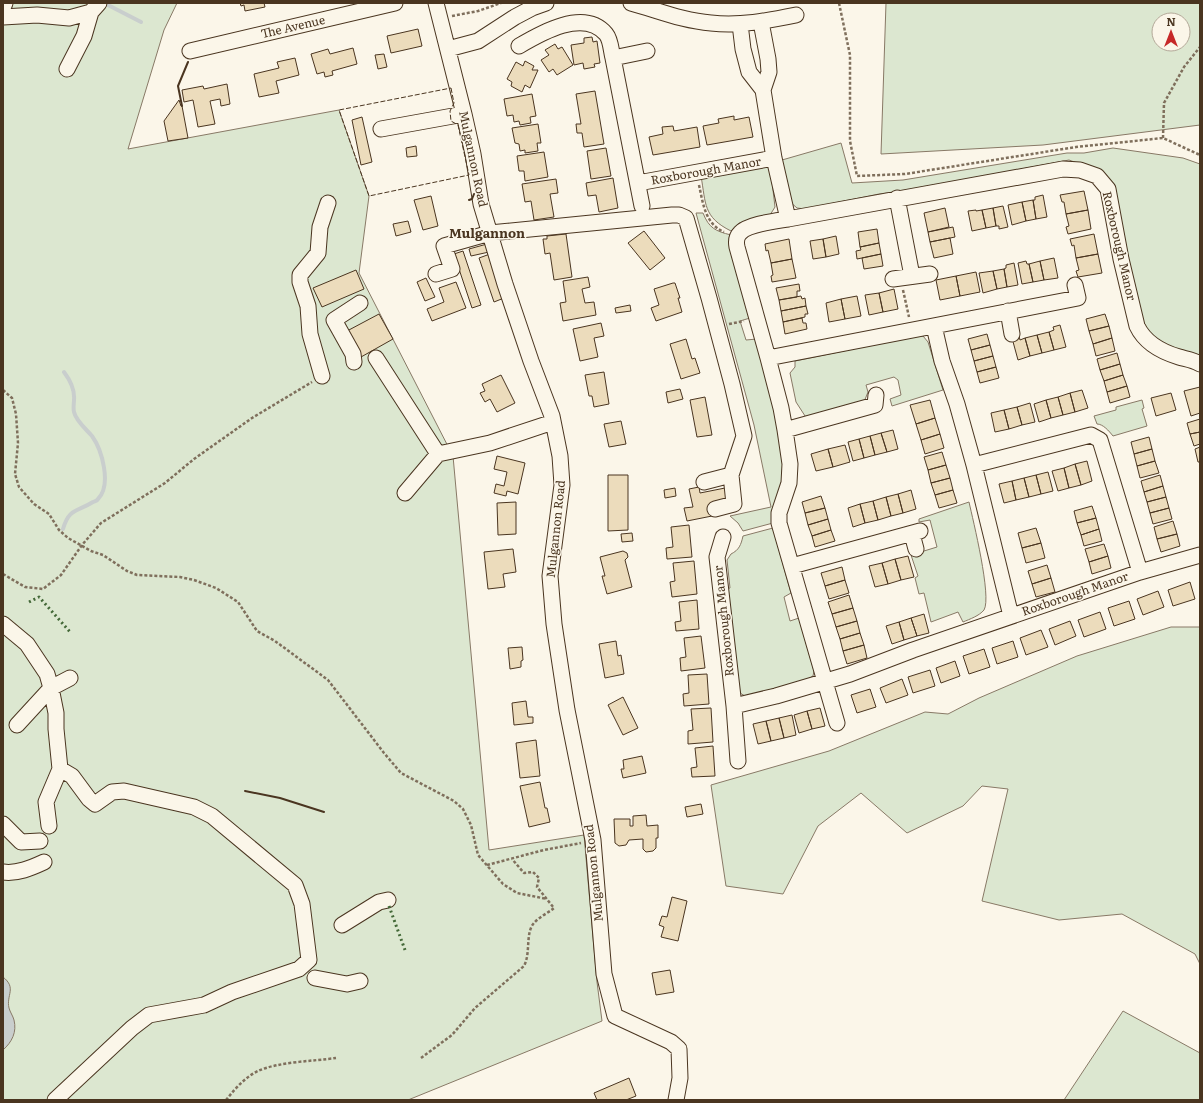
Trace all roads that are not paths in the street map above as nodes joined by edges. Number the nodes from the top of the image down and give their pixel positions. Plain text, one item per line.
1 (5, 3) edge
2 (395, 3) edge
3 (436, 3) edge
4 (546, 3) edge
5 (631, 3) edge
6 (3, 8) edge
7 (95, 8) edge
8 (796, 15) dead end
9 (3, 17) edge
10 (760, 22) junction
11 (740, 24) junction
12 (519, 46) dead end
13 (448, 49) junction
14 (190, 51) dead end
15 (647, 51) dead end
16 (613, 58) junction
17 (67, 69) dead end
18 (762, 90) junction
19 (464, 114) junction
20 (381, 129) dead end
21 (774, 158) junction
22 (638, 183) junction
23 (897, 198) junction
24 (328, 203) dead end
25 (642, 206) dead end
26 (788, 219) junction
27 (490, 233) junction
28 (436, 274) dead end
29 (930, 274) dead end
30 (1075, 285) dead end
31 (360, 303) dead end
32 (1008, 311) junction
33 (934, 326) junction
34 (1012, 334) dead end
35 (376, 358) dead end
36 (768, 358) junction
37 (354, 362) dead end
38 (1200, 364) edge
39 (322, 376) road end
40 (876, 395) dead end
41 (553, 422) junction
42 (785, 430) junction
43 (438, 454) junction
44 (974, 465) junction
45 (731, 475) junction
46 (704, 482) dead end
47 (405, 493) dead end
48 (715, 509) dead end
49 (723, 537) dead end
50 (916, 549) dead end
51 (1200, 555) edge
52 (792, 566) junction
53 (1140, 572) junction
54 (1011, 616) junction
55 (3, 624) edge
56 (70, 678) dead end
57 (826, 681) junction
58 (51, 688) junction
59 (734, 706) junction
60 (837, 723) dead end
61 (17, 725) dead end
62 (738, 761) dead end
63 (60, 768) junction
64 (3, 824) edge
65 (49, 826) dead end
66 (40, 841) dead end
67 (44, 862) dead end
68 (3, 872) edge
69 (388, 900) dead end
70 (342, 925) dead end
71 (309, 960) junction
72 (360, 981) dead end
73 (56, 1100) edge
74 (676, 1100) edge

1 - 6 street
2 - 14 street, The Avenue
3 - 13 street, Mulgannon Road
4 - 13 street
5 - 11 street
7 - 9 street
7 - 17 street
8 - 10 street
10 - 11 street
10 - 18 street
11 - 18 street, Roxborough Manor
12 - 16 street, Roxborough Manor
13 - 19 street, Mulgannon Road
15 - 16 street
16 - 22 street, Roxborough Manor
18 - 21 street, Roxborough Manor
19 - 20 street
19 - 27 street, Mulgannon Road
21 - 22 street, Roxborough Manor
21 - 26 street, Roxborough Manor
22 - 25 street, Roxborough Manor
23 - 26 street, Roxborough Manor
23 - 29 street
23 - 38 street, Roxborough Manor
24 - 39 street
26 - 36 street, Roxborough Manor
27 - 28 street
27 - 41 street, Mulgannon Road
27 - 45 street
30 - 32 street
31 - 37 street
32 - 33 street
32 - 34 street
33 - 36 street
33 - 44 street, Roxborough Manor
35 - 43 street
36 - 42 street
40 - 42 street
41 - 43 street
41 - 74 street, Mulgannon Road
42 - 52 street
43 - 47 street
44 - 53 street, Roxborough Manor
44 - 54 street, Roxborough Manor
45 - 46 street
45 - 48 street
49 - 59 street, Roxborough Manor
50 - 52 street
51 - 53 street, Roxborough Manor
52 - 57 street
53 - 54 street, Roxborough Manor
54 - 57 street, Roxborough Manor
55 - 58 street
56 - 58 street
57 - 59 street, Roxborough Manor
57 - 60 street
58 - 61 street
58 - 63 street
59 - 62 street, Roxborough Manor
63 - 65 street
63 - 71 street
64 - 66 street
67 - 68 street
69 - 70 street
71 - 72 street
71 - 73 street

